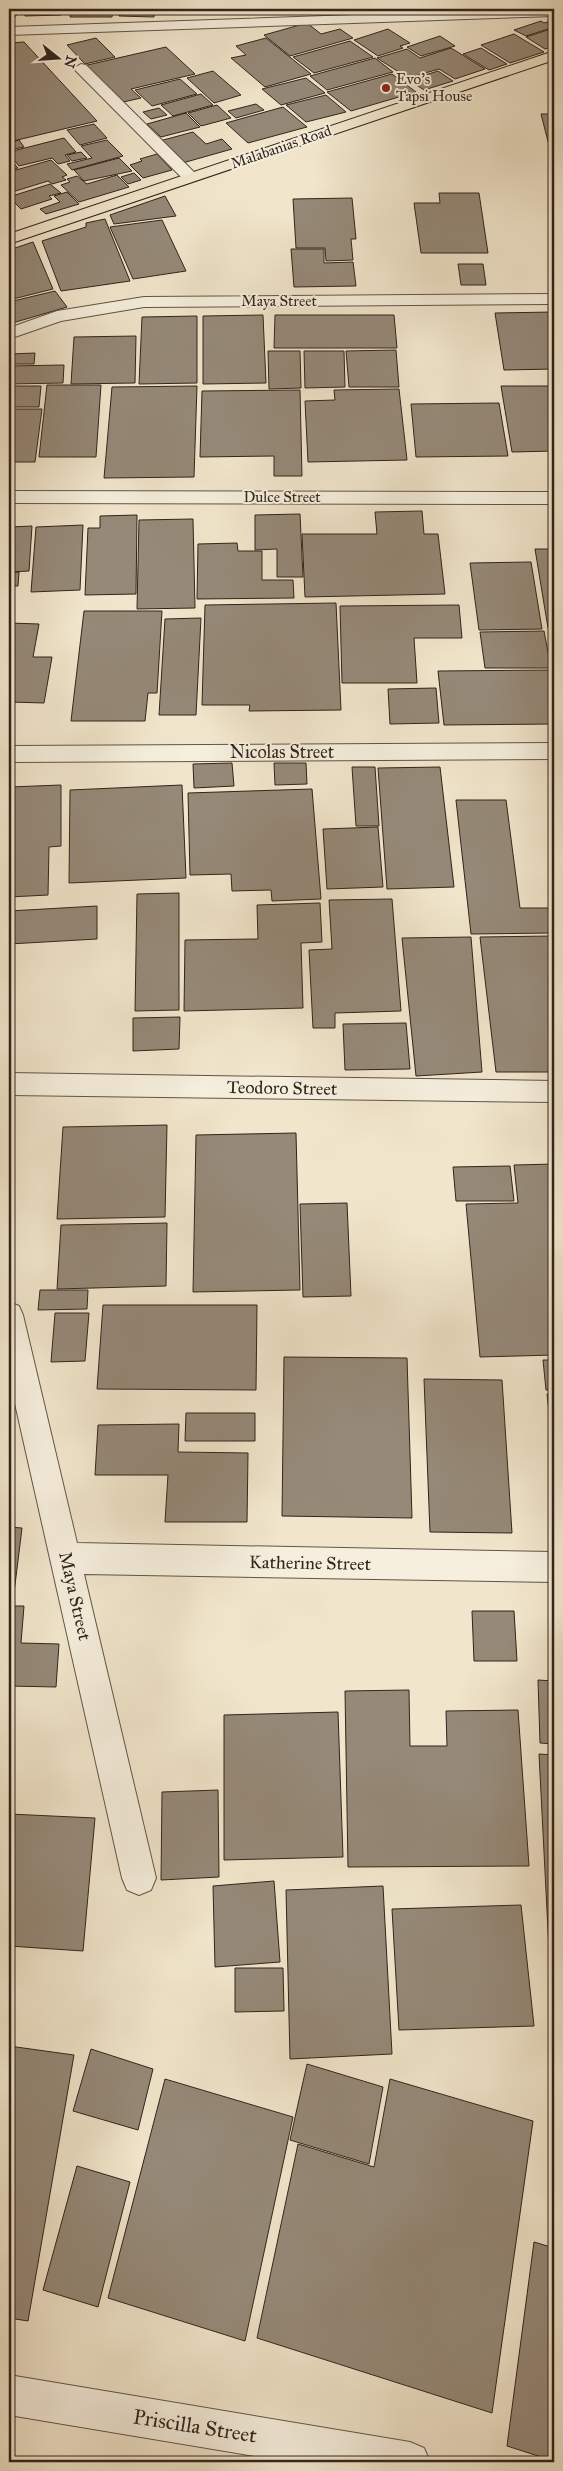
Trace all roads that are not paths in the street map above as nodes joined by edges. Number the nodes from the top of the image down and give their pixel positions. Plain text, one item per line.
1 (554, 12) edge
2 (9, 31) edge
3 (554, 55) edge
4 (81, 68) dead end
5 (190, 177) junction
6 (9, 239) edge
7 (554, 299) edge
8 (9, 334) edge
9 (9, 496) edge
10 (554, 498) edge
11 (554, 751) edge
12 (9, 754) edge
13 (9, 1084) edge
14 (554, 1092) edge
15 (9, 1315) edge
16 (66, 1558) junction
17 (554, 1567) edge
18 (139, 1878) dead end
19 (9, 2395) edge
20 (410, 2462) edge

1 - 2 street
3 - 5 main road, Malabanias Road
4 - 5 street
5 - 6 main road, Malabanias Road
7 - 8 street, Maya Street
9 - 10 street, Dulce Street
11 - 12 street, Nicolas Street
13 - 14 street, Teodoro Street
15 - 16 street, Maya Street
16 - 17 street, Katherine Street
16 - 18 street, Maya Street
19 - 20 street, Priscilla Street

